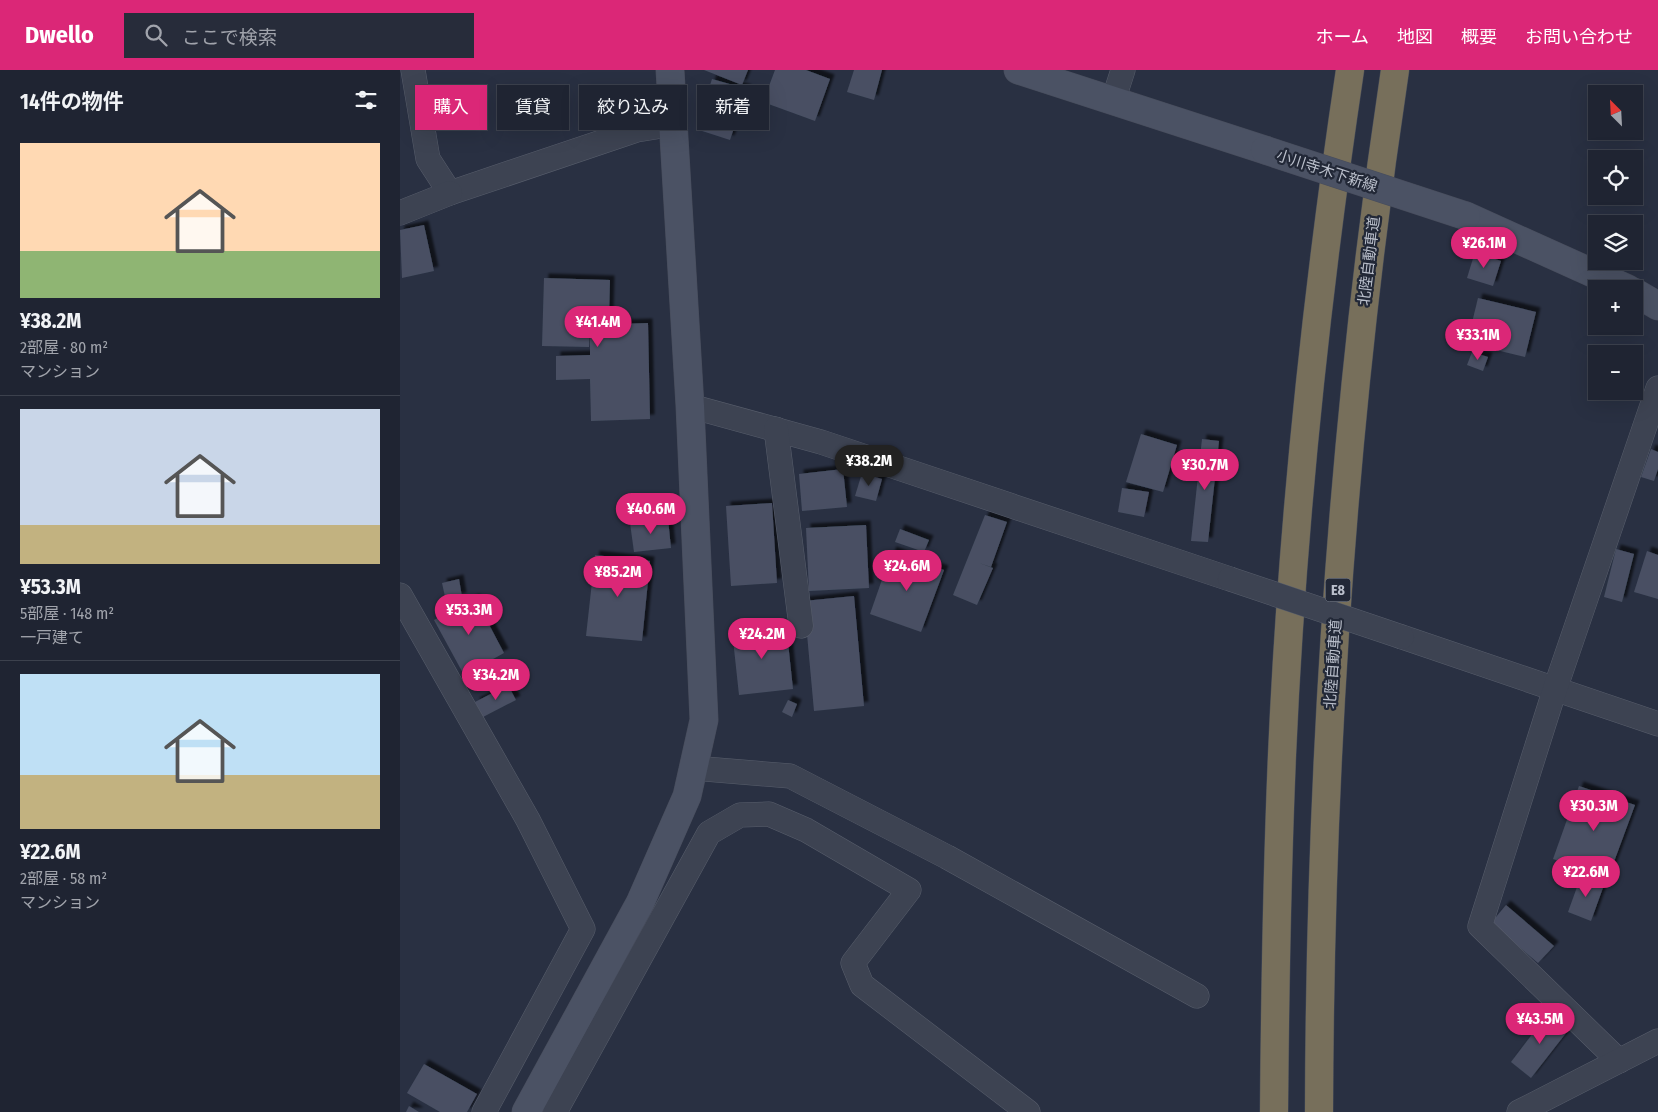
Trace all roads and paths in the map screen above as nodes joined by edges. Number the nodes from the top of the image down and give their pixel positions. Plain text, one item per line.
1 (413, 70) edge
2 (670, 70) edge
3 (1018, 70) edge
4 (1123, 70) edge
5 (1350, 70) edge
6 (1395, 70) edge
7 (671, 85) edge
8 (1114, 101) junction
9 (637, 130) edge
10 (674, 130) edge
11 (450, 193) junction
12 (400, 213) edge
13 (1608, 280) edge
14 (1643, 297) edge
15 (1658, 306) edge
16 (1658, 388) edge
17 (690, 406) junction
18 (776, 429) junction
19 (400, 595) edge
20 (801, 626) dead end
21 (1555, 689) junction
22 (1658, 724) edge
23 (693, 768) junction
24 (1197, 996) dead end
25 (1658, 1041) edge
26 (1619, 1061) junction
27 (1536, 1109) edge
28 (484, 1112) edge
29 (526, 1112) edge
30 (555, 1112) edge
31 (1028, 1112) edge
32 (1274, 1112) edge
33 (1319, 1112) edge

1 - 11 street
2 - 7 street
3 - 8 street, 小川寺木下新線
4 - 8 street
5 - 32 highway
6 - 33 highway, 北陸自動車道 / E8
8 - 13 street, 小川寺木下新線, bridge
9 - 11 street
10 - 17 street
11 - 12 street
14 - 15 street
16 - 21 street
17 - 18 street
17 - 23 street
18 - 20 street
18 - 21 street, bridge
19 - 28 street
21 - 22 street
21 - 26 street
23 - 24 street
23 - 29 street
25 - 26 street
26 - 27 street
30 - 31 street

